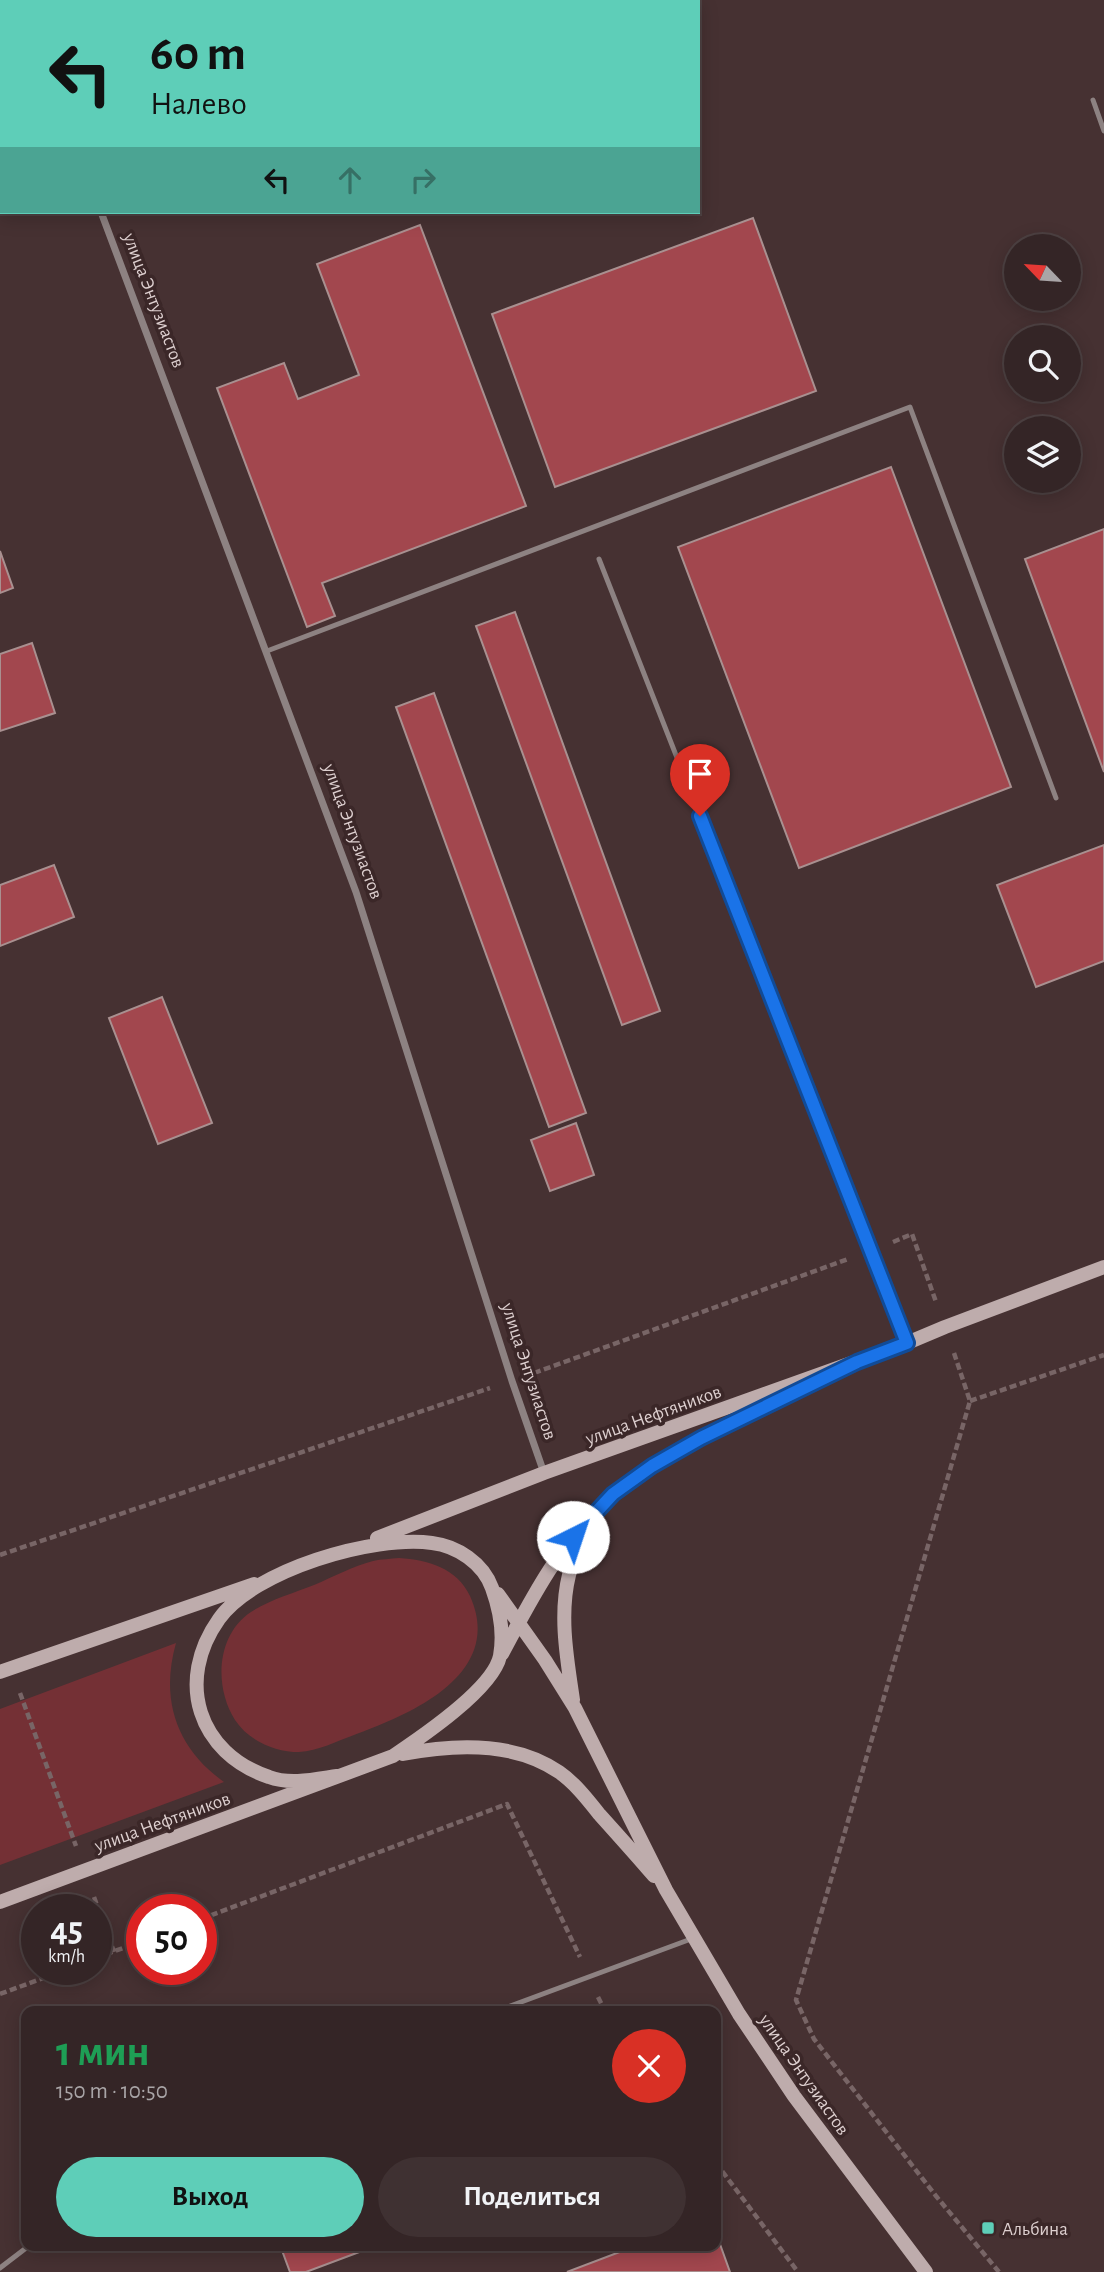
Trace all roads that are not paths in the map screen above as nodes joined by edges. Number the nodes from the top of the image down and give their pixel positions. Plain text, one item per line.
1 (1093, 100) dead end
2 (1104, 131) edge
3 (103, 214) edge
4 (599, 559) dead end
5 (267, 651) junction
6 (1056, 798) dead end
7 (1104, 1267) edge
8 (907, 1343) junction
9 (857, 1362) junction
10 (544, 1473) junction
11 (590, 1517) junction
12 (345, 1550) junction
13 (268, 1579) junction
14 (491, 1585) junction
15 (519, 1623) junction
16 (499, 1659) junction
17 (6, 1670) edge
18 (575, 1708) junction
19 (393, 1756) junction
20 (337, 1776) junction
21 (666, 1890) junction
22 (0, 1902) edge
23 (694, 1938) junction
24 (511, 2006) edge
25 (23, 2251) edge
26 (1, 2269) edge
27 (926, 2272) edge

1 - 2 lane
3 - 5 street, улица Энтузиастов
4 - 8 lane
5 - 6 lane
5 - 10 street, улица Энтузиастов
7 - 8 main road, улица Нефтяников
8 - 9 main road, улица Нефтяников
9 - 10 main road, улица Нефтяников
9 - 11 main road, улица Нефтяников
10 - 12 main road, улица Нефтяников
11 - 15 main road, улица Нефтяников
11 - 18 main road
12 - 13 main road, улица Нефтяников
12 - 14 main road, улица Нефтяников
13 - 17 main road, улица Нефтяников
13 - 20 main road, улица Нефтяников
14 - 15 main road, улица Энтузиастов
14 - 16 main road, улица Нефтяников
15 - 16 main road, улица Нефтяников
15 - 18 main road, улица Энтузиастов
16 - 19 main road, улица Нефтяников
18 - 21 main road, улица Энтузиастов
19 - 20 main road, улица Нефтяников
19 - 21 main road, улица Энтузиастов
20 - 22 main road, улица Нефтяников
21 - 23 main road, улица Энтузиастов
23 - 24 lane
23 - 27 main road, улица Энтузиастов
25 - 26 lane

